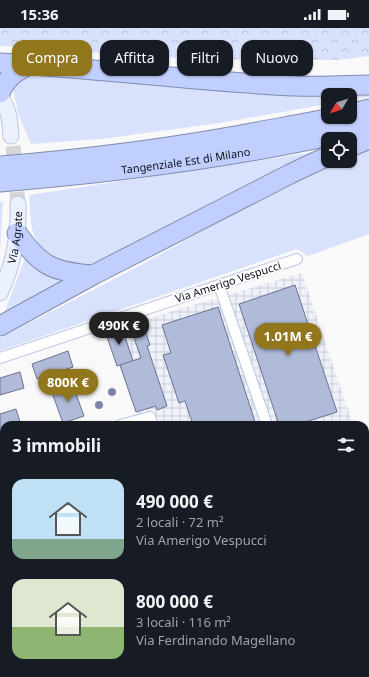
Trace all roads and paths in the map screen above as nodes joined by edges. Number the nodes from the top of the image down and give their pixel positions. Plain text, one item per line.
1 (0, 63) edge
2 (12, 63) edge
3 (92, 70) edge
4 (12, 75) edge
5 (369, 85) edge
6 (0, 93) edge
7 (0, 96) edge
8 (369, 109) edge
9 (0, 110) edge
10 (357, 112) edge
11 (321, 120) edge
12 (369, 127) edge
13 (369, 139) edge
14 (357, 144) edge
15 (321, 159) edge
16 (0, 166) edge
17 (0, 182) edge
18 (18, 204) tunnel mouth
19 (17, 233) junction
20 (297, 259) dead end
21 (93, 275) junction
22 (219, 285) junction
23 (0, 293) edge
24 (0, 326) edge
25 (0, 358) edge
26 (135, 421) edge
27 (152, 421) edge
28 (266, 421) edge

1 - 2 highway
3 - 5 highway
4 - 6 highway
7 - 9 street
8 - 10 highway
11 - 16 highway, Tangenziale Est di Milano
12 - 17 highway, Tangenziale Est di Milano
13 - 14 highway
15 - 21 highway
18 - 19 street, Via Agrate
19 - 21 highway
19 - 23 street, Via Agrate
20 - 22 street, Via Amerigo Vespucci
21 - 24 highway
22 - 25 street, Via Amerigo Vespucci
22 - 28 street
26 - 27 street

